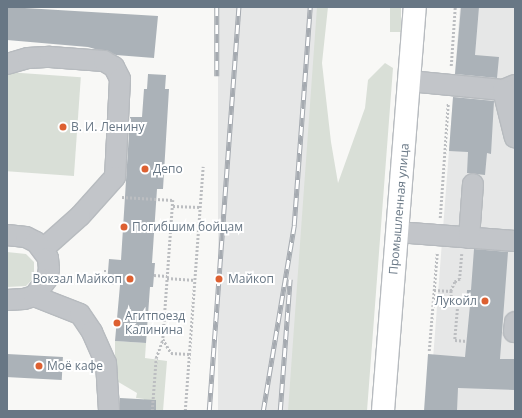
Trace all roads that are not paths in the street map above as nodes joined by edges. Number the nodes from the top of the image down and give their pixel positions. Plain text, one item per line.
1 (415, 7) edge
2 (7, 64) edge
3 (409, 81) junction
4 (509, 87) edge
5 (515, 138) edge
6 (473, 184) dead end
7 (397, 232) junction
8 (7, 235) edge
9 (466, 237) junction
10 (515, 241) edge
11 (43, 249) junction
12 (34, 296) junction
13 (7, 300) edge
14 (109, 411) edge
15 (383, 411) edge

1 - 3 main road, Промышленная улица
2 - 11 street
3 - 4 street
3 - 7 main road, Промышленная улица
4 - 5 street
6 - 9 street
7 - 9 street
7 - 15 main road, Промышленная улица
8 - 11 street
9 - 10 street
11 - 12 street
12 - 13 street
12 - 14 street

